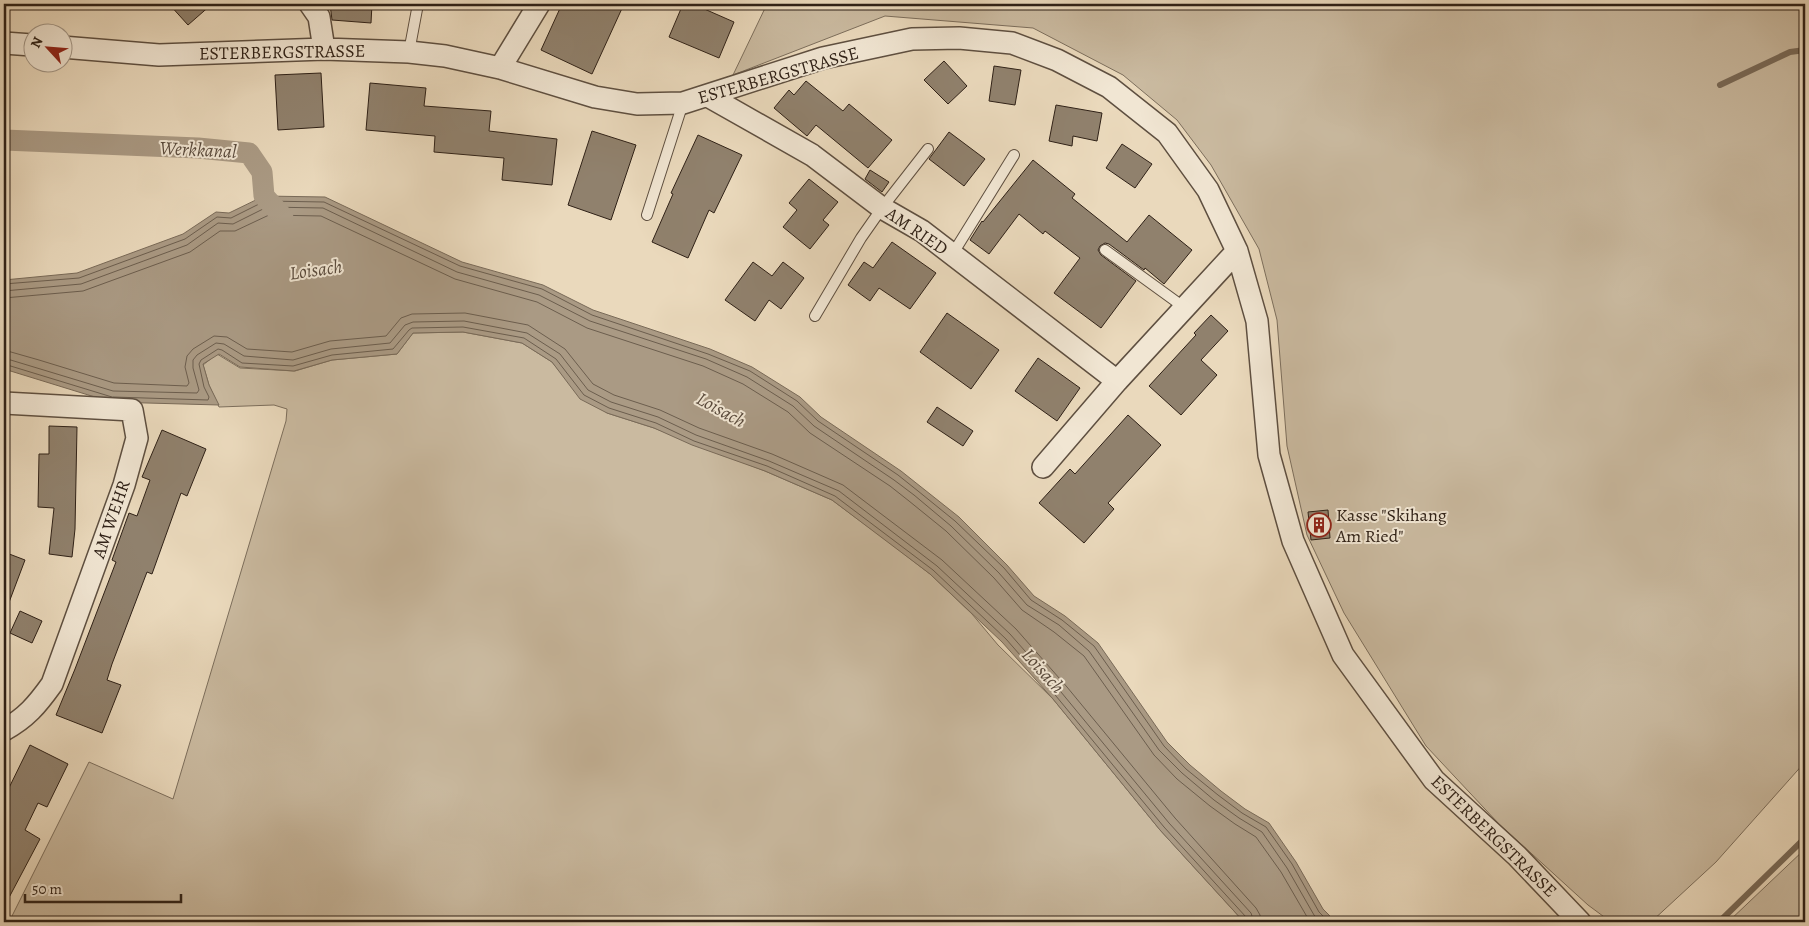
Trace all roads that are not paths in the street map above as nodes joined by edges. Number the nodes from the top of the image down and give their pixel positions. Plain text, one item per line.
1 (310, 4) edge
2 (418, 4) edge
3 (539, 4) edge
4 (4, 43) edge
5 (22, 44) edge
6 (72, 48) edge
7 (324, 50) junction
8 (409, 52) junction
9 (500, 68) junction
10 (708, 96) junction
11 (683, 103) junction
12 (928, 150) dead end
13 (1014, 155) dead end
14 (882, 208) junction
15 (647, 215) dead end
16 (1105, 250) dead end
17 (1237, 251) junction
18 (952, 255) junction
19 (1184, 308) junction
20 (815, 316) dead end
21 (1117, 381) junction
22 (4, 403) edge
23 (1043, 467) dead end
24 (4, 730) edge
25 (1580, 922) edge

1 - 7 street
2 - 8 lane
3 - 9 street
4 - 5 street
6 - 7 street, ESTERBERGSTRASSE
7 - 8 street, ESTERBERGSTRASSE
8 - 9 street, ESTERBERGSTRASSE
9 - 11 street, ESTERBERGSTRASSE
10 - 11 street, ESTERBERGSTRASSE
10 - 14 street, AM RIED
10 - 17 street, ESTERBERGSTRASSE
11 - 15 lane
12 - 14 lane
13 - 18 lane
14 - 18 street, AM RIED
14 - 20 lane
16 - 19 lane
17 - 19 street
17 - 25 street, ESTERBERGSTRASSE
18 - 21 street, AM RIED
19 - 21 street
21 - 23 street
22 - 24 street, AM WEHR

